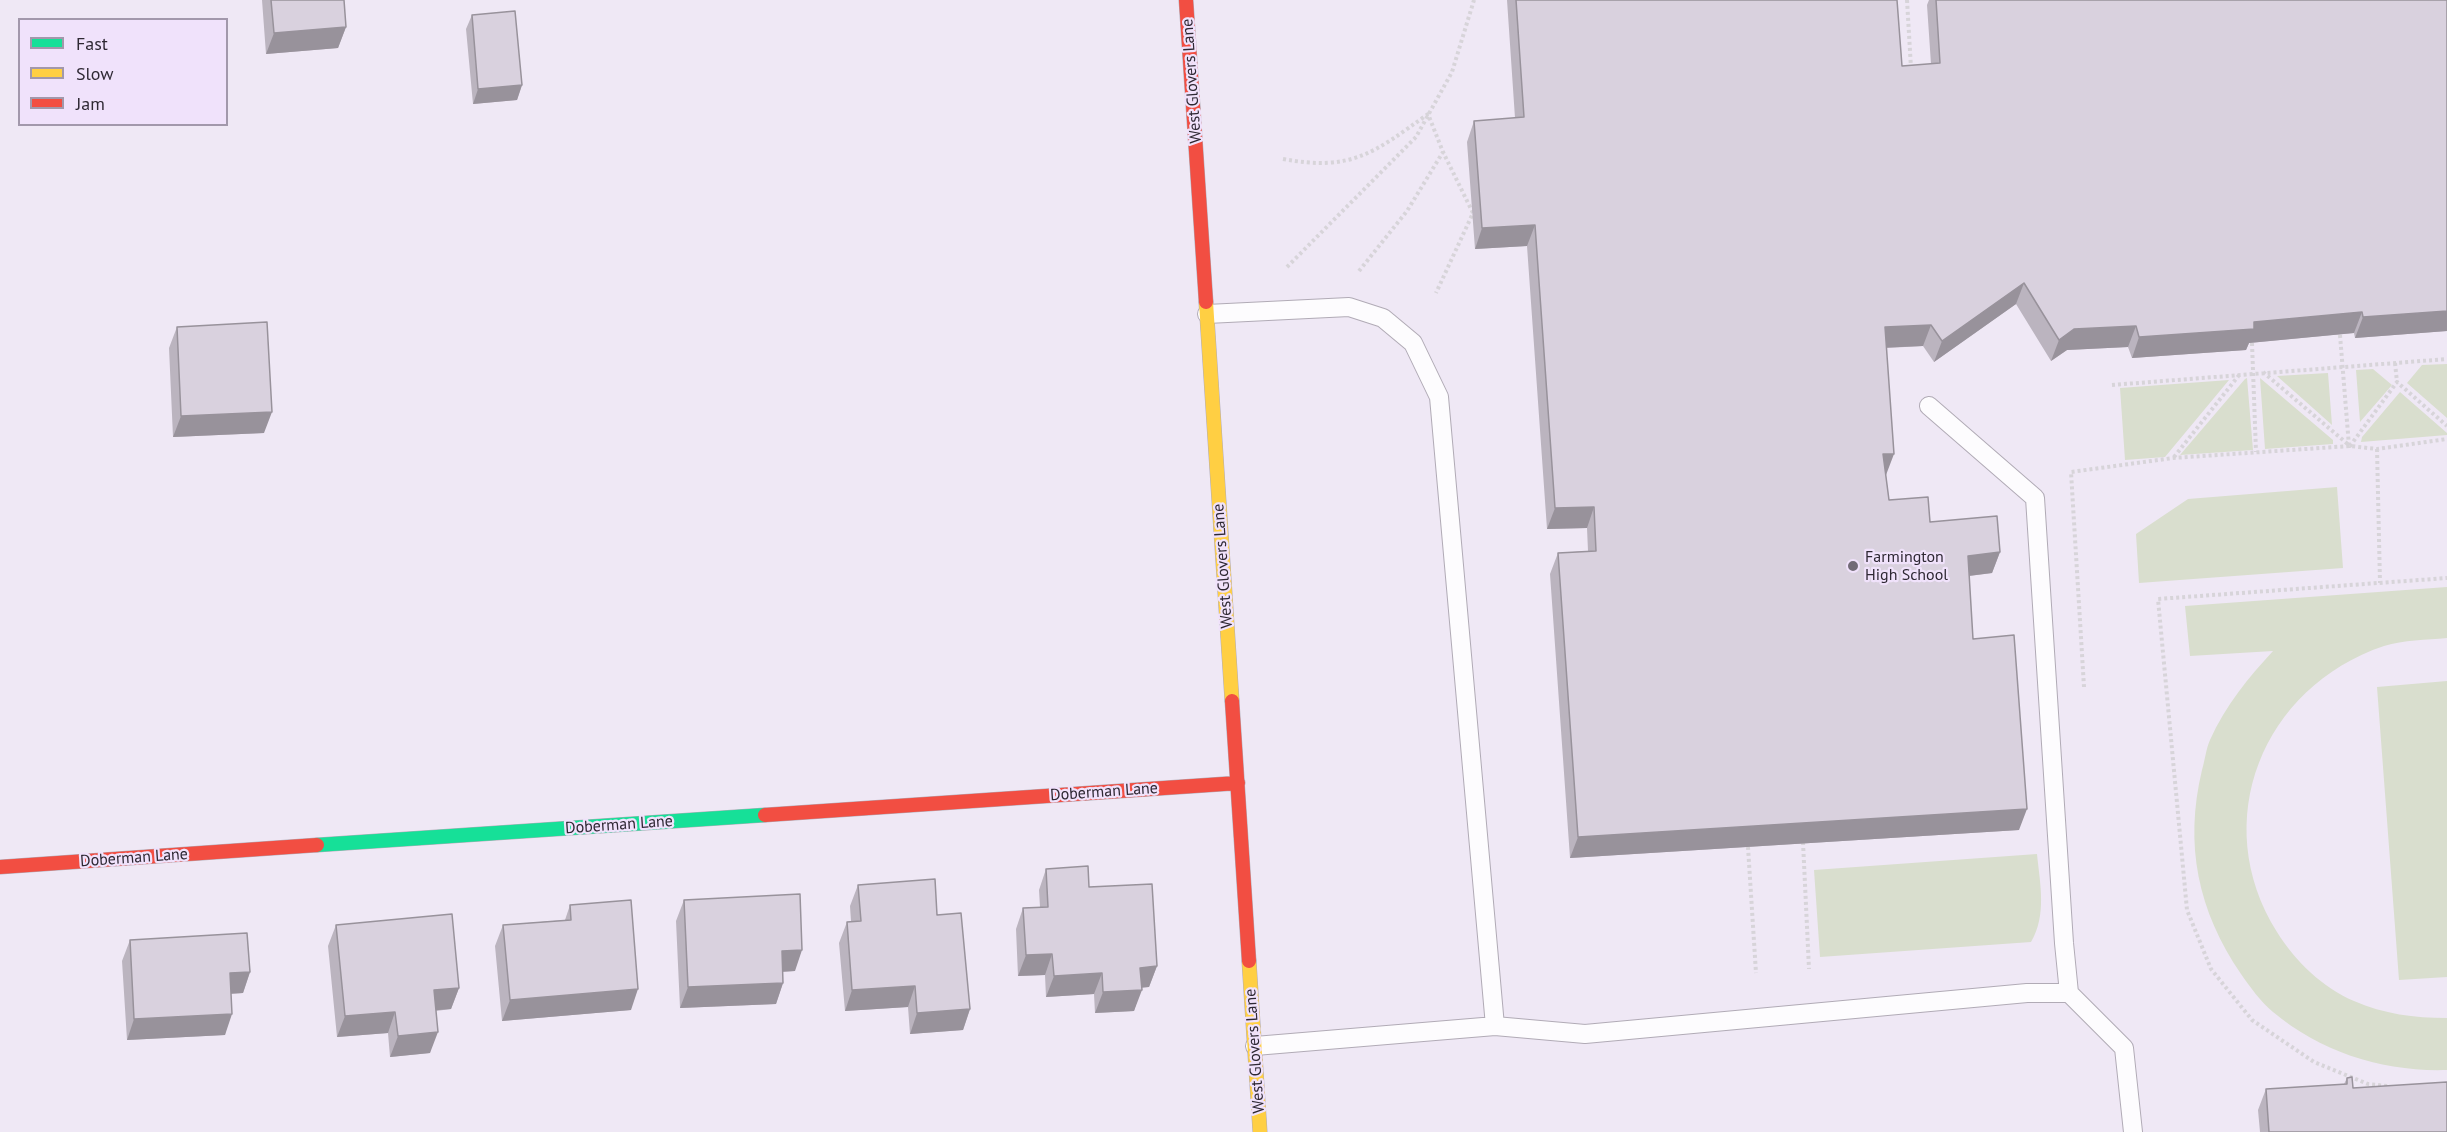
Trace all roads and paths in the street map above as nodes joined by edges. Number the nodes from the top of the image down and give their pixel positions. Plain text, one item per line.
1 (1186, 0) edge
2 (1474, 0) edge
3 (1907, 0) edge
4 (1912, 75) edge
5 (1428, 114) junction
6 (1443, 152) junction
7 (1283, 159) dead end
8 (1287, 267) dead end
9 (1359, 271) dead end
10 (1436, 293) dead end
11 (1207, 314) junction
12 (2340, 335) edge
13 (2252, 343) edge
14 (2447, 359) edge
15 (2396, 363) junction
16 (2343, 366) junction
17 (2262, 372) junction
18 (2254, 373) junction
19 (2241, 374) junction
20 (2397, 382) junction
21 (2112, 384) dead end
22 (1929, 406) dead end
23 (2447, 426) edge
24 (2447, 440) edge
25 (2350, 446) junction
26 (2377, 449) junction
27 (2256, 452) junction
28 (2173, 458) junction
29 (2447, 578) edge
30 (2380, 583) junction
31 (2084, 687) dead end
32 (1238, 783) junction
33 (1803, 842) edge
34 (1748, 847) edge
35 (0, 867) edge
36 (1809, 969) dead end
37 (1756, 973) dead end
38 (2069, 993) junction
39 (1495, 1026) junction
40 (1255, 1046) junction
41 (2389, 1087) edge
42 (1260, 1132) edge
43 (2133, 1132) edge

1 - 11 street, West Glovers Lane
2 - 5 path
3 - 4 path
5 - 6 path
5 - 7 path
5 - 8 path
6 - 9 path
6 - 10 path
11 - 32 street, West Glovers Lane
11 - 39 lane
12 - 16 path
13 - 18 path
14 - 15 path
15 - 16 path
15 - 20 path
16 - 17 path
16 - 25 path
17 - 18 path
17 - 25 path
18 - 19 path
18 - 27 path
19 - 21 path
19 - 28 path
20 - 23 path
20 - 25 path
22 - 38 lane
24 - 26 path
25 - 26 path
25 - 27 path
26 - 30 path
27 - 28 path
28 - 31 path
29 - 30 path
30 - 41 path
32 - 35 street, Doberman Lane
32 - 40 street, West Glovers Lane
33 - 36 path
34 - 37 path
38 - 39 lane
38 - 43 lane
39 - 40 lane
40 - 42 street, West Glovers Lane

